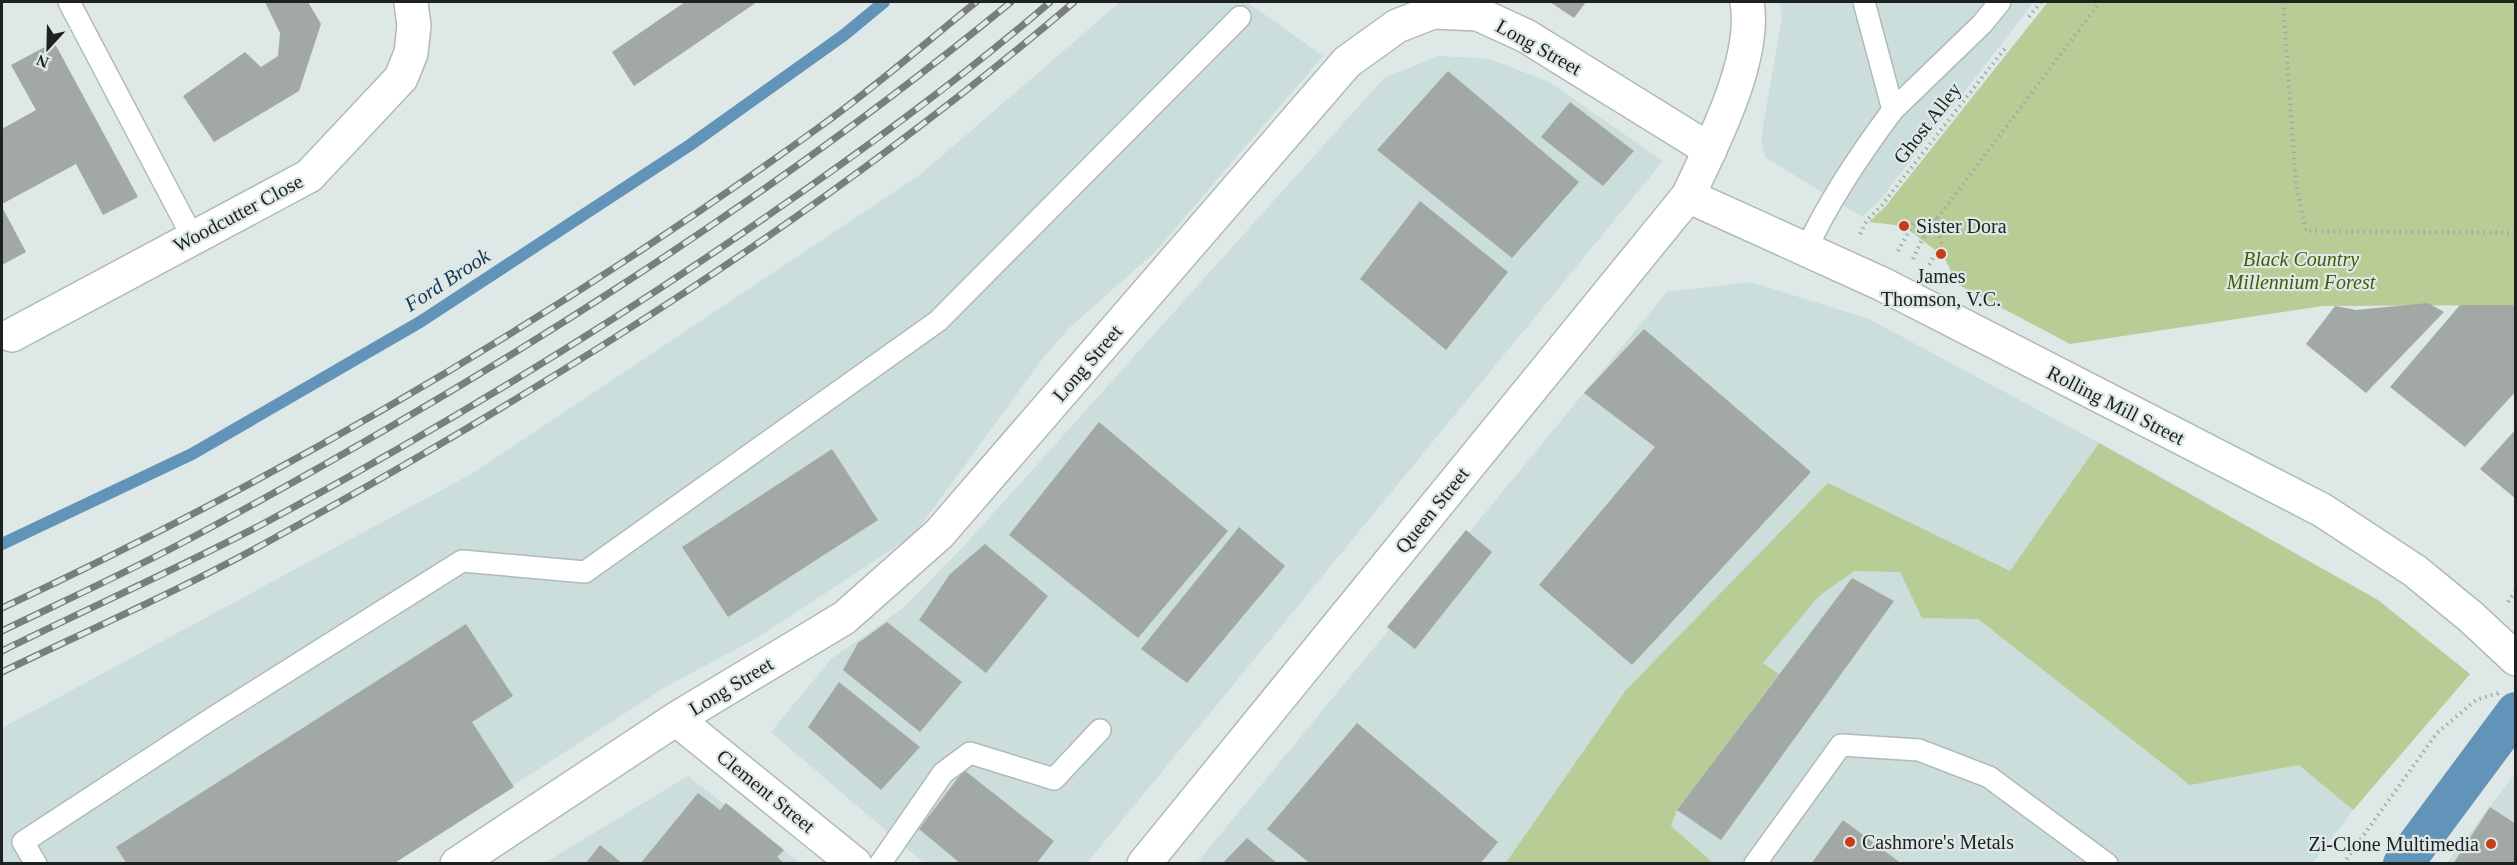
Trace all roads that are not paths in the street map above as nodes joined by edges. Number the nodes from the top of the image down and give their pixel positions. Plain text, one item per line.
1 (69, 2) edge
2 (411, 2) edge
3 (1747, 2) edge
4 (1864, 2) edge
5 (2000, 2) edge
6 (1240, 16) dead end
7 (1893, 110) junction
8 (1710, 150) junction
9 (1688, 196) junction
10 (193, 238) junction
11 (1806, 249) junction
12 (5, 332) edge
13 (2510, 672) edge
14 (676, 719) junction
15 (1100, 730) dead end
16 (36, 864) edge
17 (457, 864) edge
18 (855, 864) edge
19 (880, 864) edge
20 (1144, 864) edge
21 (1755, 864) edge
22 (2107, 864) edge

1 - 10 lane
2 - 10 street, Woodcutter Close
3 - 8 street, Queen Street
4 - 7 lane
5 - 7 lane
6 - 16 lane
7 - 11 lane
8 - 9 street, Queen Street
8 - 14 street, Long Street
9 - 11 street, Rolling Mill Street
9 - 20 street, Queen Street
10 - 12 street, Woodcutter Close
11 - 13 street, Rolling Mill Street
14 - 17 street, Long Street
14 - 18 street, Clement Street
15 - 19 lane
21 - 22 lane

